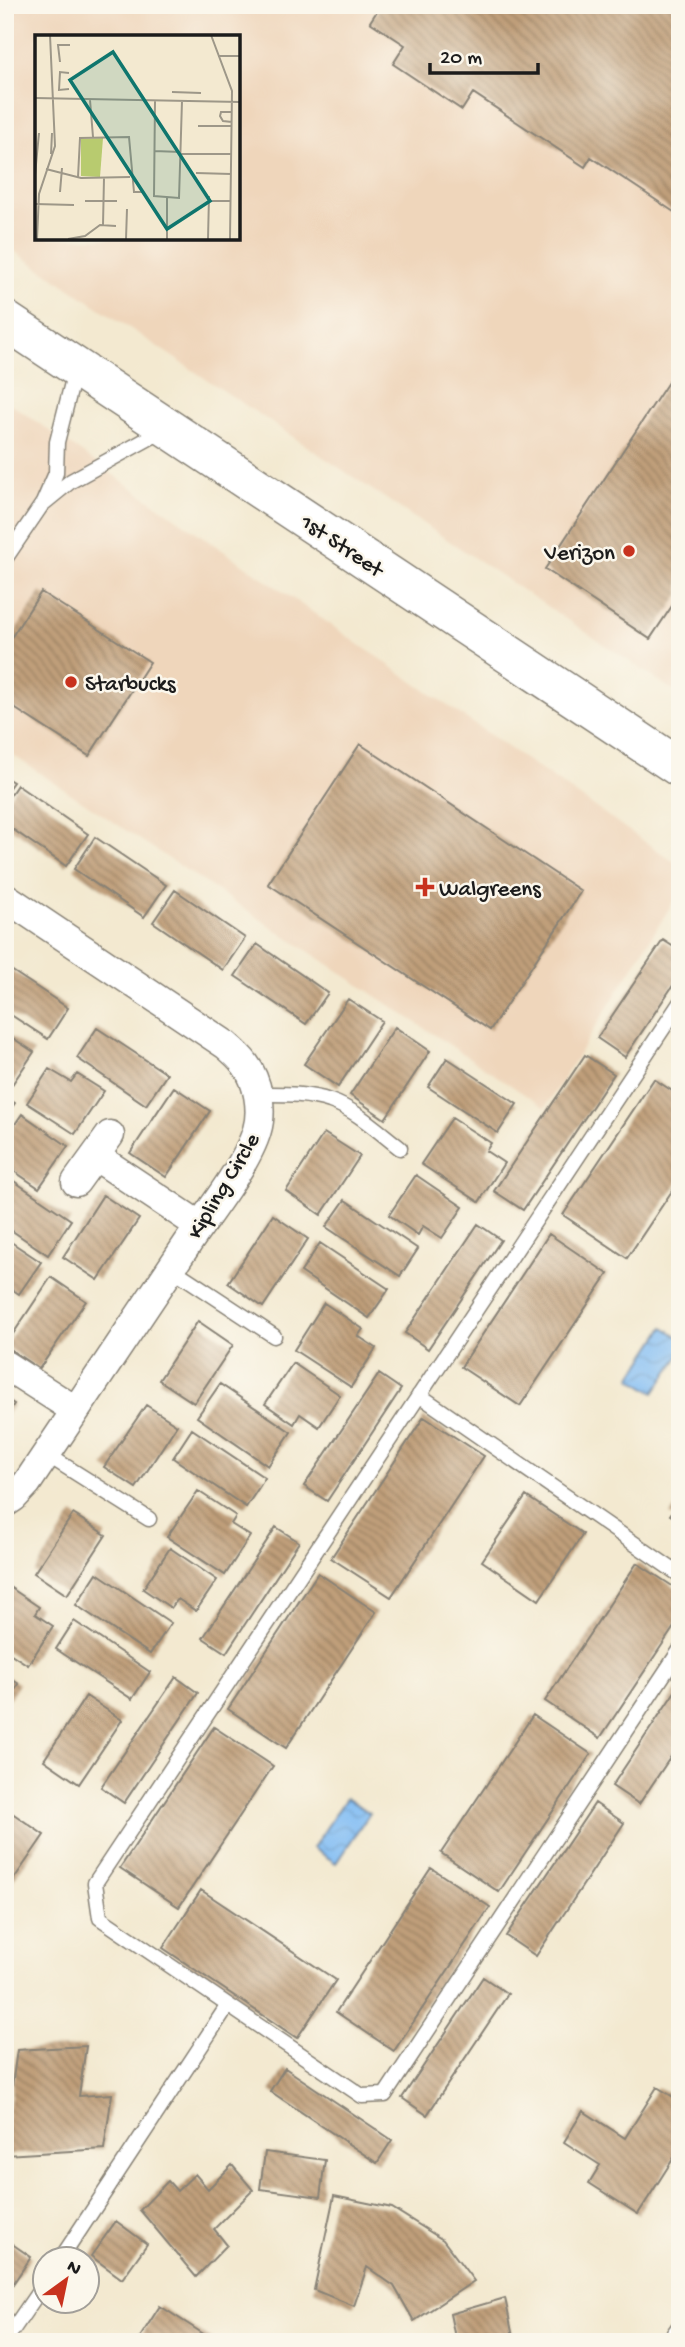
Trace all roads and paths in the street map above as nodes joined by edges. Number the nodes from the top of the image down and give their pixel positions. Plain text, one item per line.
1 (5, 320) edge
2 (76, 367) junction
3 (168, 428) junction
4 (43, 503) junction
5 (5, 559) edge
6 (680, 768) edge
7 (9, 908) edge
8 (680, 1003) edge
9 (258, 1094) junction
10 (400, 1148) dead end
11 (76, 1182) dead end
12 (200, 1226) junction
13 (171, 1268) junction
14 (274, 1336) dead end
15 (5, 1364) edge
16 (419, 1395) junction
17 (75, 1410) junction
18 (46, 1454) junction
19 (5, 1503) edge
20 (149, 1519) dead end
21 (680, 1575) edge
22 (680, 1650) edge
23 (228, 2005) junction
24 (69, 2246) edge
25 (32, 2301) edge
26 (5, 2341) edge

1 - 2 main road, 1st Street
2 - 3 main road, 1st Street
2 - 4 lane
3 - 4 lane
3 - 6 main road, 1st Street
4 - 5 lane
7 - 9 street, Kipling Circle
8 - 16 lane
9 - 10 lane
9 - 12 street, Kipling Circle
11 - 12 street
12 - 13 street, Kipling Circle
13 - 14 lane
13 - 17 street, Kipling Circle
15 - 17 street
16 - 21 lane
16 - 23 lane
17 - 18 street, Kipling Circle
18 - 19 street, Kipling Circle
18 - 20 lane
22 - 23 lane
23 - 24 lane
25 - 26 lane

